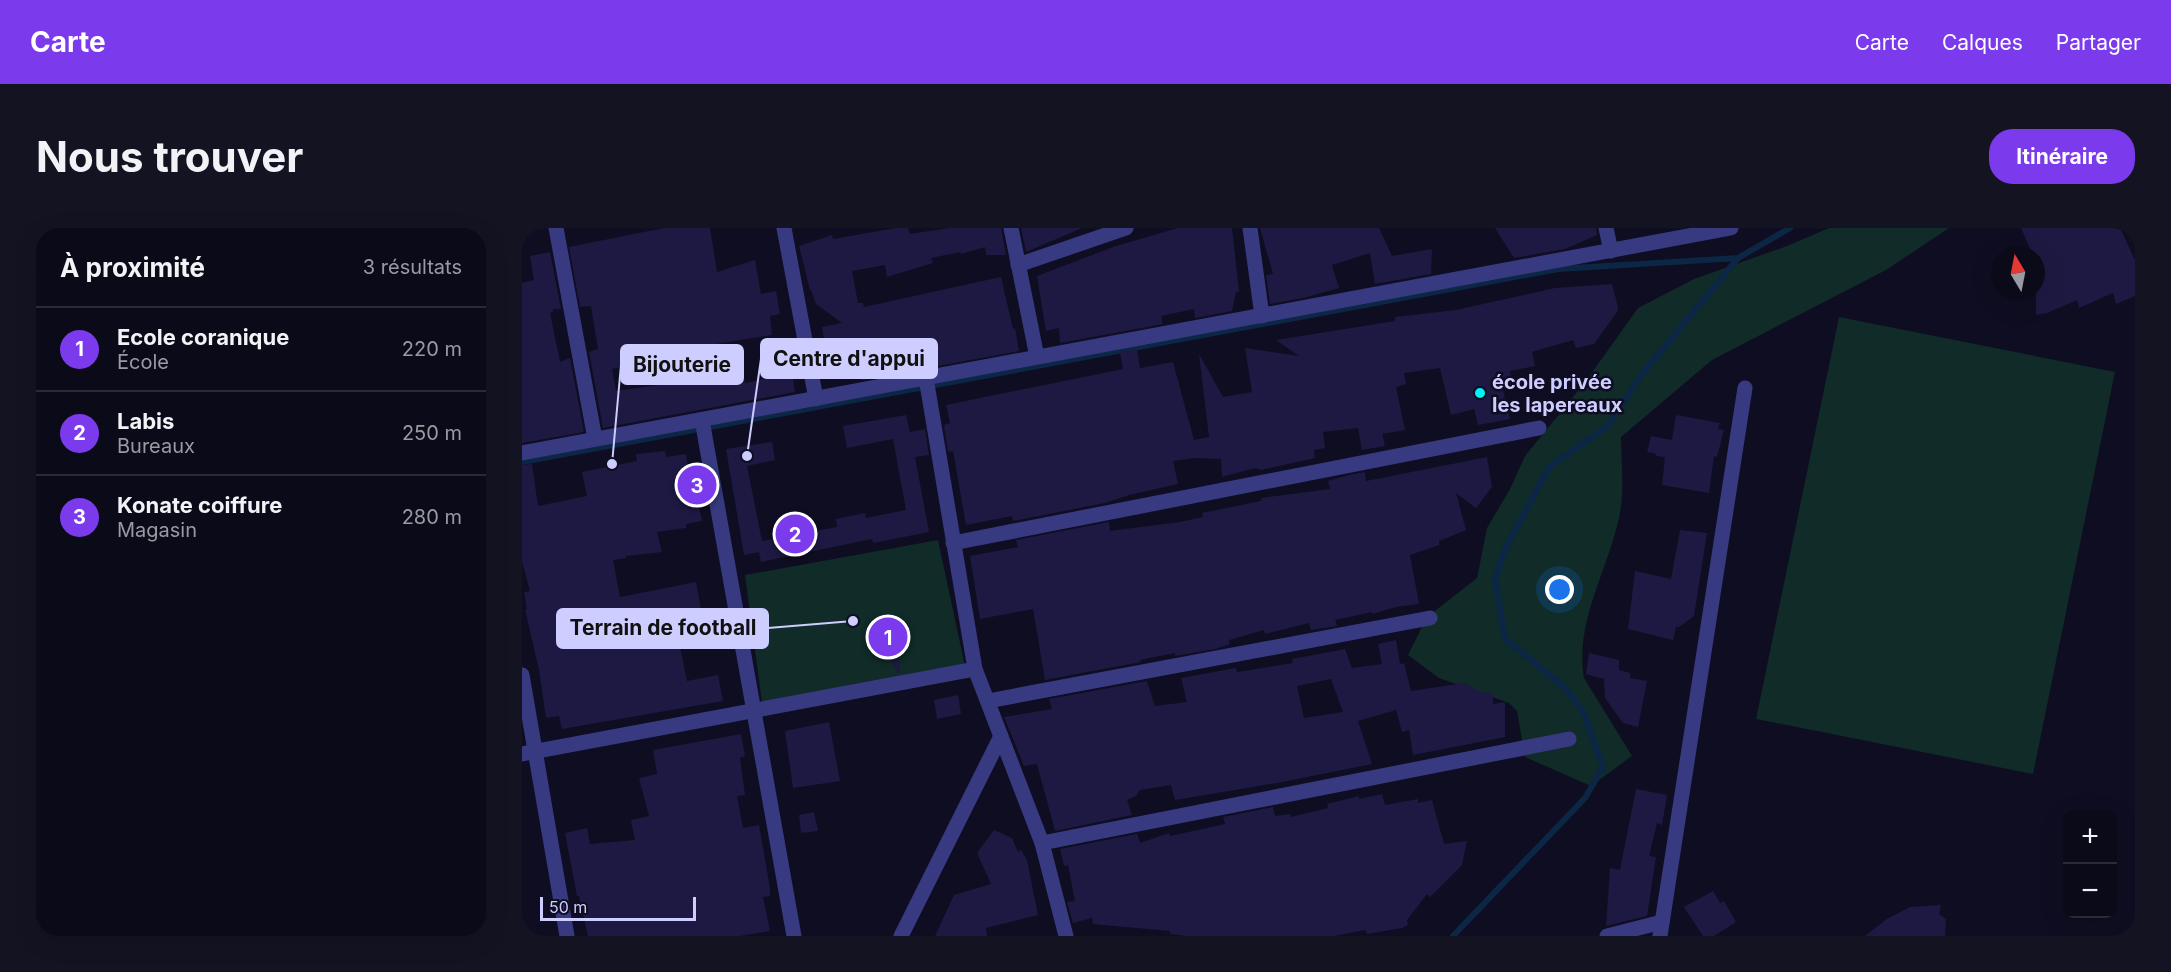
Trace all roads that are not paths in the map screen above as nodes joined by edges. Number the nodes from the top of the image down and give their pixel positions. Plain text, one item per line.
1 (556, 228) edge
2 (784, 228) edge
3 (1011, 228) edge
4 (1125, 228) edge
5 (1250, 228) edge
6 (1606, 228) edge
7 (1731, 228) edge
8 (1611, 251) junction
9 (1018, 265) junction
10 (1262, 316) junction
11 (1037, 357) junction
12 (926, 378) junction
13 (1745, 388) dead end
14 (816, 399) junction
15 (702, 420) junction
16 (1539, 428) dead end
17 (595, 440) junction
18 (522, 453) edge
19 (953, 543) junction
20 (1430, 618) dead end
21 (975, 669) junction
22 (522, 675) edge
23 (988, 701) junction
24 (754, 711) junction
25 (1001, 736) junction
26 (1569, 739) dead end
27 (529, 753) edge
28 (1042, 843) junction
29 (1661, 929) edge
30 (567, 936) edge
31 (794, 936) edge
32 (900, 936) edge
33 (1066, 936) edge
34 (1607, 936) edge

1 - 17 street
2 - 14 street
3 - 9 street
4 - 9 street
5 - 10 street
6 - 8 street
7 - 8 street
8 - 10 street
9 - 11 street
10 - 11 street
11 - 12 street
12 - 14 street
12 - 19 street
13 - 29 street
14 - 15 street
15 - 17 street
15 - 24 street
16 - 19 street
17 - 18 street
19 - 21 street
20 - 23 street
21 - 23 street
21 - 24 street
22 - 27 street
23 - 25 street
24 - 27 street
24 - 31 street
25 - 28 street
25 - 32 street
26 - 28 street
27 - 30 street
28 - 33 street
29 - 34 street

